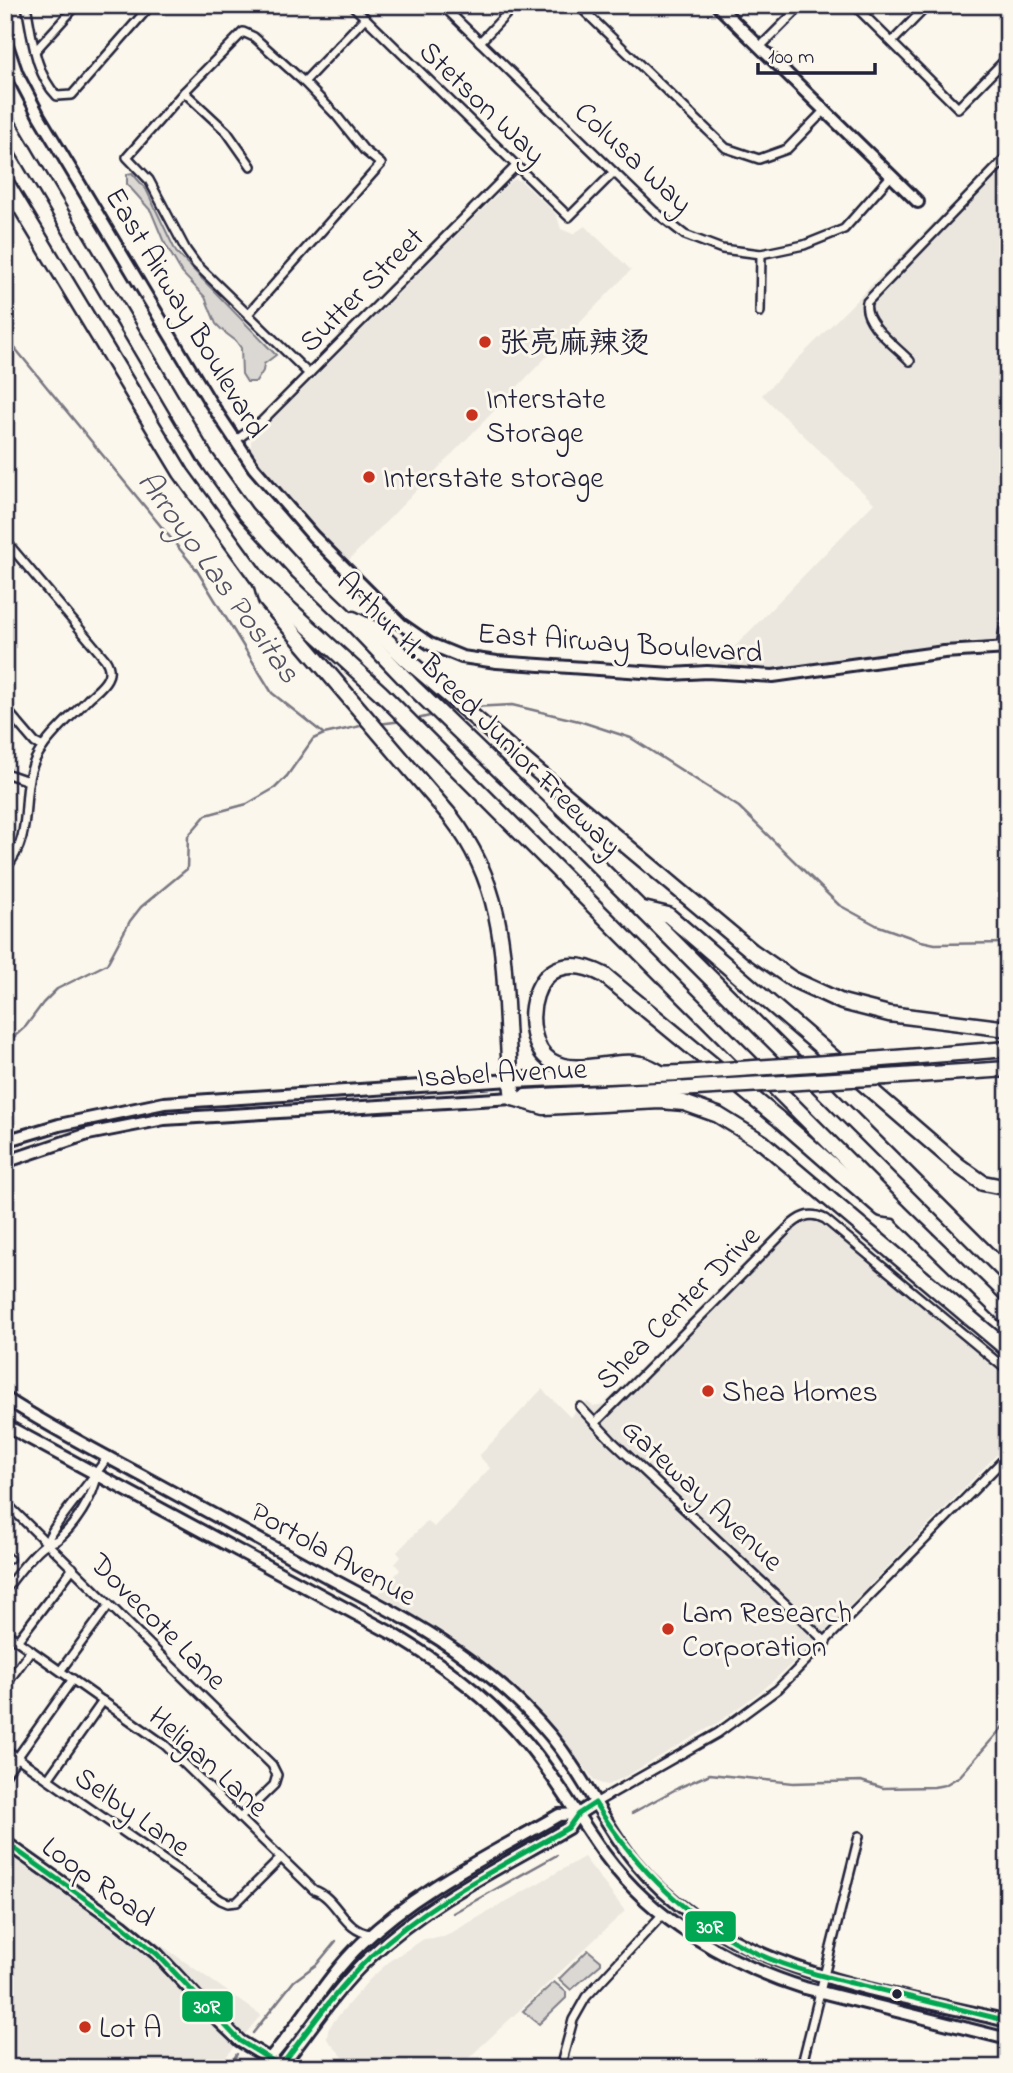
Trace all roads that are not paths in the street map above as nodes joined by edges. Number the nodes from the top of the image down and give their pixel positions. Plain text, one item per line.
1 (26, 5) edge
2 (77, 5) edge
3 (151, 5) edge
4 (352, 5) edge
5 (442, 5) edge
6 (515, 5) edge
7 (578, 5) edge
8 (717, 5) edge
9 (802, 5) edge
10 (854, 5) edge
11 (928, 5) edge
12 (365, 18) junction
13 (5, 39) edge
14 (480, 42) junction
15 (892, 42) junction
16 (760, 47) junction
17 (35, 51) junction
18 (1008, 57) edge
19 (304, 82) junction
20 (184, 92) junction
21 (824, 111) junction
22 (5, 119) edge
23 (1008, 156) edge
24 (251, 166) dead end
25 (516, 166) junction
26 (614, 172) junction
27 (891, 176) junction
28 (5, 181) edge
29 (918, 202) dead end
30 (761, 254) junction
31 (760, 312) dead end
32 (248, 314) junction
33 (910, 360) dead end
34 (309, 374) junction
35 (235, 441) junction
36 (5, 540) edge
37 (261, 583) junction
38 (1008, 603) edge
39 (345, 616) junction
40 (1004, 648) edge
41 (5, 708) edge
42 (43, 747) junction
43 (5, 773) edge
44 (28, 781) junction
45 (5, 869) edge
46 (641, 909) junction
47 (1008, 1029) edge
48 (1008, 1049) edge
49 (1007, 1070) edge
50 (660, 1073) junction
51 (511, 1080) junction
52 (513, 1098) junction
53 (5, 1141) edge
54 (5, 1162) edge
55 (1008, 1188) edge
56 (898, 1211) junction
57 (1008, 1275) edge
58 (1008, 1318) edge
59 (1008, 1350) edge
60 (1008, 1371) edge
61 (5, 1398) edge
62 (580, 1407) dead end
63 (595, 1423) junction
64 (5, 1424) edge
65 (1008, 1455) edge
66 (107, 1457) junction
67 (97, 1475) junction
68 (5, 1502) edge
69 (47, 1543) junction
70 (73, 1569) junction
71 (5, 1590) edge
72 (109, 1605) junction
73 (5, 1632) edge
74 (18, 1640) junction
75 (826, 1642) junction
76 (31, 1650) junction
77 (61, 1671) junction
78 (73, 1679) junction
79 (5, 1686) edge
80 (103, 1701) junction
81 (5, 1749) edge
82 (18, 1758) junction
83 (5, 1775) edge
84 (48, 1779) junction
85 (595, 1803) junction
86 (578, 1814) junction
87 (240, 1818) junction
88 (859, 1836) dead end
89 (5, 1842) edge
90 (281, 1858) junction
91 (663, 1914) junction
92 (372, 1934) junction
93 (823, 1975) junction
94 (819, 1992) junction
95 (1008, 2021) edge
96 (1008, 2039) edge
97 (270, 2059) junction
98 (281, 2067) edge
99 (261, 2068) edge
100 (560, 2068) edge
101 (801, 2068) edge

1 - 17 street
2 - 17 street
3 - 17 street
4 - 12 street, Stetson Way
5 - 14 street, Colusa Way
6 - 14 street
7 - 21 street
8 - 16 main road
9 - 16 street
10 - 15 street
11 - 15 street
12 - 19 street
12 - 25 street, Stetson Way
13 - 35 main road, East Airway Boulevard
14 - 26 street, Colusa Way
15 - 18 street
16 - 21 main road
19 - 20 street
19 - 32 street
20 - 24 street
20 - 32 street
21 - 27 main road
22 - 39 highway, Arthur H. Breed Junior Freeway
23 - 33 street
25 - 26 street, Stetson Way
25 - 34 street, Sutter Street
26 - 30 street, Colusa Way
27 - 29 main road
27 - 30 street, Colusa Way
28 - 37 highway, Arthur H. Breed Junior Freeway
30 - 31 street
32 - 34 street
34 - 35 street, Sutter Street
35 - 40 main road, East Airway Boulevard
36 - 42 street
37 - 51 highway
37 - 56 highway, Arthur H. Breed Junior Freeway
38 - 40 street
39 - 46 highway, Arthur H. Breed Junior Freeway
39 - 47 highway
41 - 42 street
42 - 44 street
43 - 44 street
44 - 45 street
46 - 55 highway
46 - 57 highway, Arthur H. Breed Junior Freeway
48 - 50 highway, Isabel Avenue, bridge
49 - 52 highway, Isabel Avenue, bridge
50 - 51 highway, Isabel Avenue
50 - 56 highway
51 - 52 highway
51 - 53 main road, Isabel Avenue
52 - 54 main road, Isabel Avenue
52 - 59 highway
56 - 58 highway, Arthur H. Breed Junior Freeway
60 - 63 street, Shea Center Drive
61 - 66 main road, Portola Avenue
62 - 63 street, Gateway Avenue
63 - 75 street, Gateway Avenue
64 - 67 main road, Portola Avenue
65 - 75 street
66 - 67 street
66 - 85 main road, Portola Avenue
67 - 69 street
67 - 86 main road, Portola Avenue
68 - 69 street, Dovecote Lane
69 - 70 street, Dovecote Lane
69 - 71 street
70 - 72 street, Dovecote Lane
70 - 74 street
72 - 77 street
72 - 87 street, Dovecote Lane
73 - 74 street, Heligan Lane
74 - 76 street, Heligan Lane
75 - 85 street
76 - 77 street, Heligan Lane
76 - 79 street
77 - 78 street, Heligan Lane
78 - 80 street, Heligan Lane
78 - 82 street
80 - 84 street
80 - 87 street, Heligan Lane
81 - 82 street, Selby Lane
82 - 83 street
82 - 84 street, Selby Lane
84 - 90 street, Selby Lane
85 - 86 main road
85 - 93 main road, Portola Avenue
86 - 91 main road, Portola Avenue
86 - 92 main road
86 - 98 main road
87 - 90 street, Heligan Lane
88 - 93 street
89 - 97 main road, Loop Road
90 - 92 street, Heligan Lane
91 - 94 main road, Portola Avenue
91 - 100 street
92 - 97 main road
93 - 94 street
93 - 95 main road, Portola Avenue
94 - 96 main road, Portola Avenue
94 - 101 street
97 - 98 main road, Loop Road
97 - 99 main road

